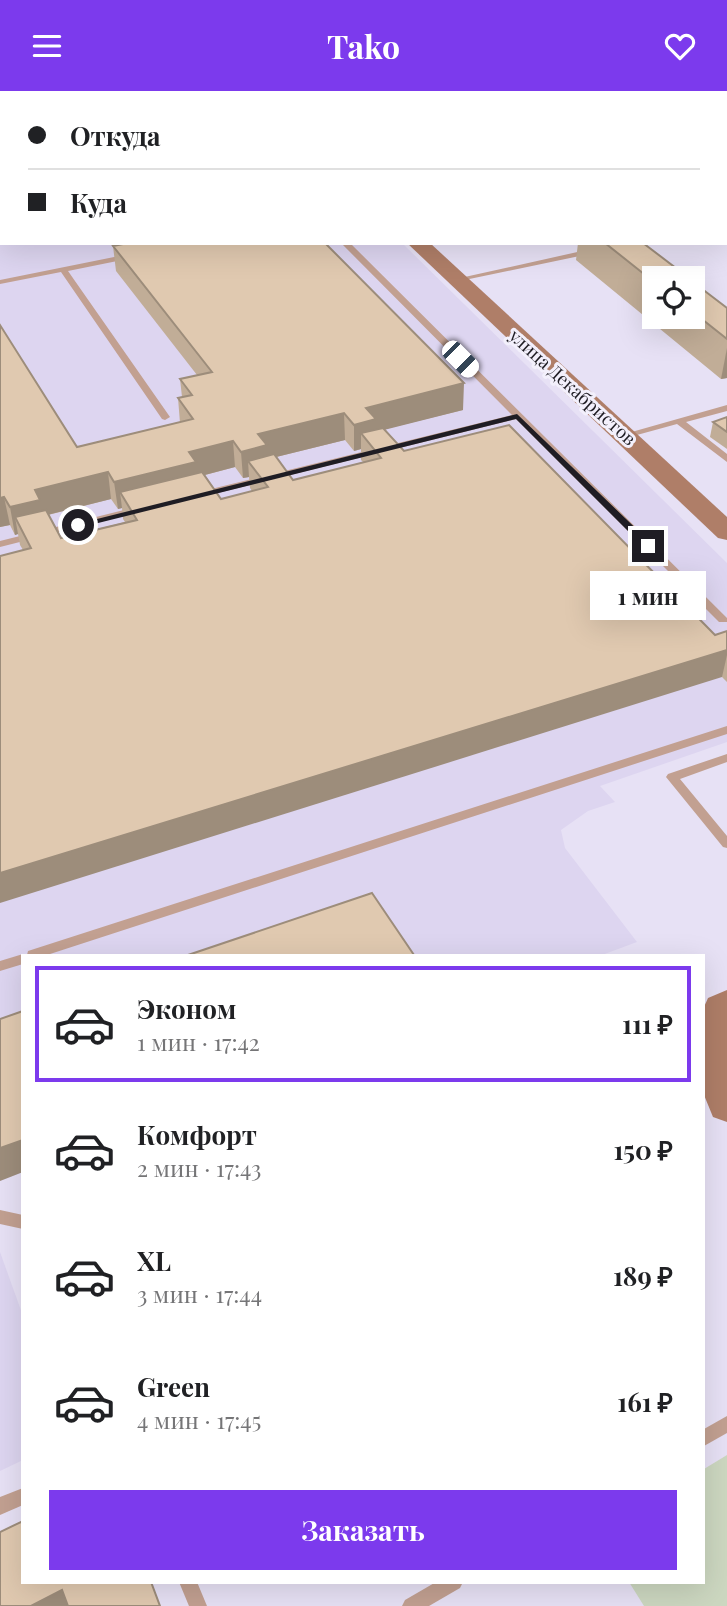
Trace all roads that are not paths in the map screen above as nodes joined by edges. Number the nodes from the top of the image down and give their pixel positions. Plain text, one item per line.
1 (347, 245) edge
2 (419, 245) edge
3 (602, 249) dead end
4 (140, 254) edge
5 (63, 269) junction
6 (455, 280) junction
7 (0, 282) edge
8 (727, 408) edge
9 (517, 416) junction
10 (165, 417) dead end
11 (679, 421) junction
12 (626, 435) junction
13 (727, 459) edge
14 (186, 498) edge
15 (146, 508) edge
16 (727, 532) edge
17 (0, 544) edge
18 (723, 620) dead end
19 (727, 730) edge
20 (727, 758) edge
21 (727, 844) edge
22 (36, 954) edge
23 (21, 960) edge
24 (0, 966) edge
25 (727, 1004) edge
26 (727, 1106) edge
27 (0, 1217) edge
28 (21, 1222) edge
29 (727, 1424) edge
30 (705, 1437) edge
31 (21, 1497) edge
32 (0, 1506) edge
33 (189, 1584) edge
34 (450, 1584) edge
35 (198, 1606) edge
36 (411, 1606) edge

1 - 9 lane
2 - 6 street, улица Декабристов
3 - 6 lane
4 - 5 lane
5 - 7 lane
5 - 10 lane
6 - 12 street, улица Декабристов
8 - 11 lane
9 - 14 lane
9 - 18 lane
11 - 12 lane
11 - 13 lane
12 - 16 street, улица Декабристов
15 - 17 lane
19 - 22 lane
20 - 21 lane
23 - 24 lane
25 - 26 street
27 - 28 lane
29 - 30 lane
31 - 32 lane
33 - 35 lane
34 - 36 lane

